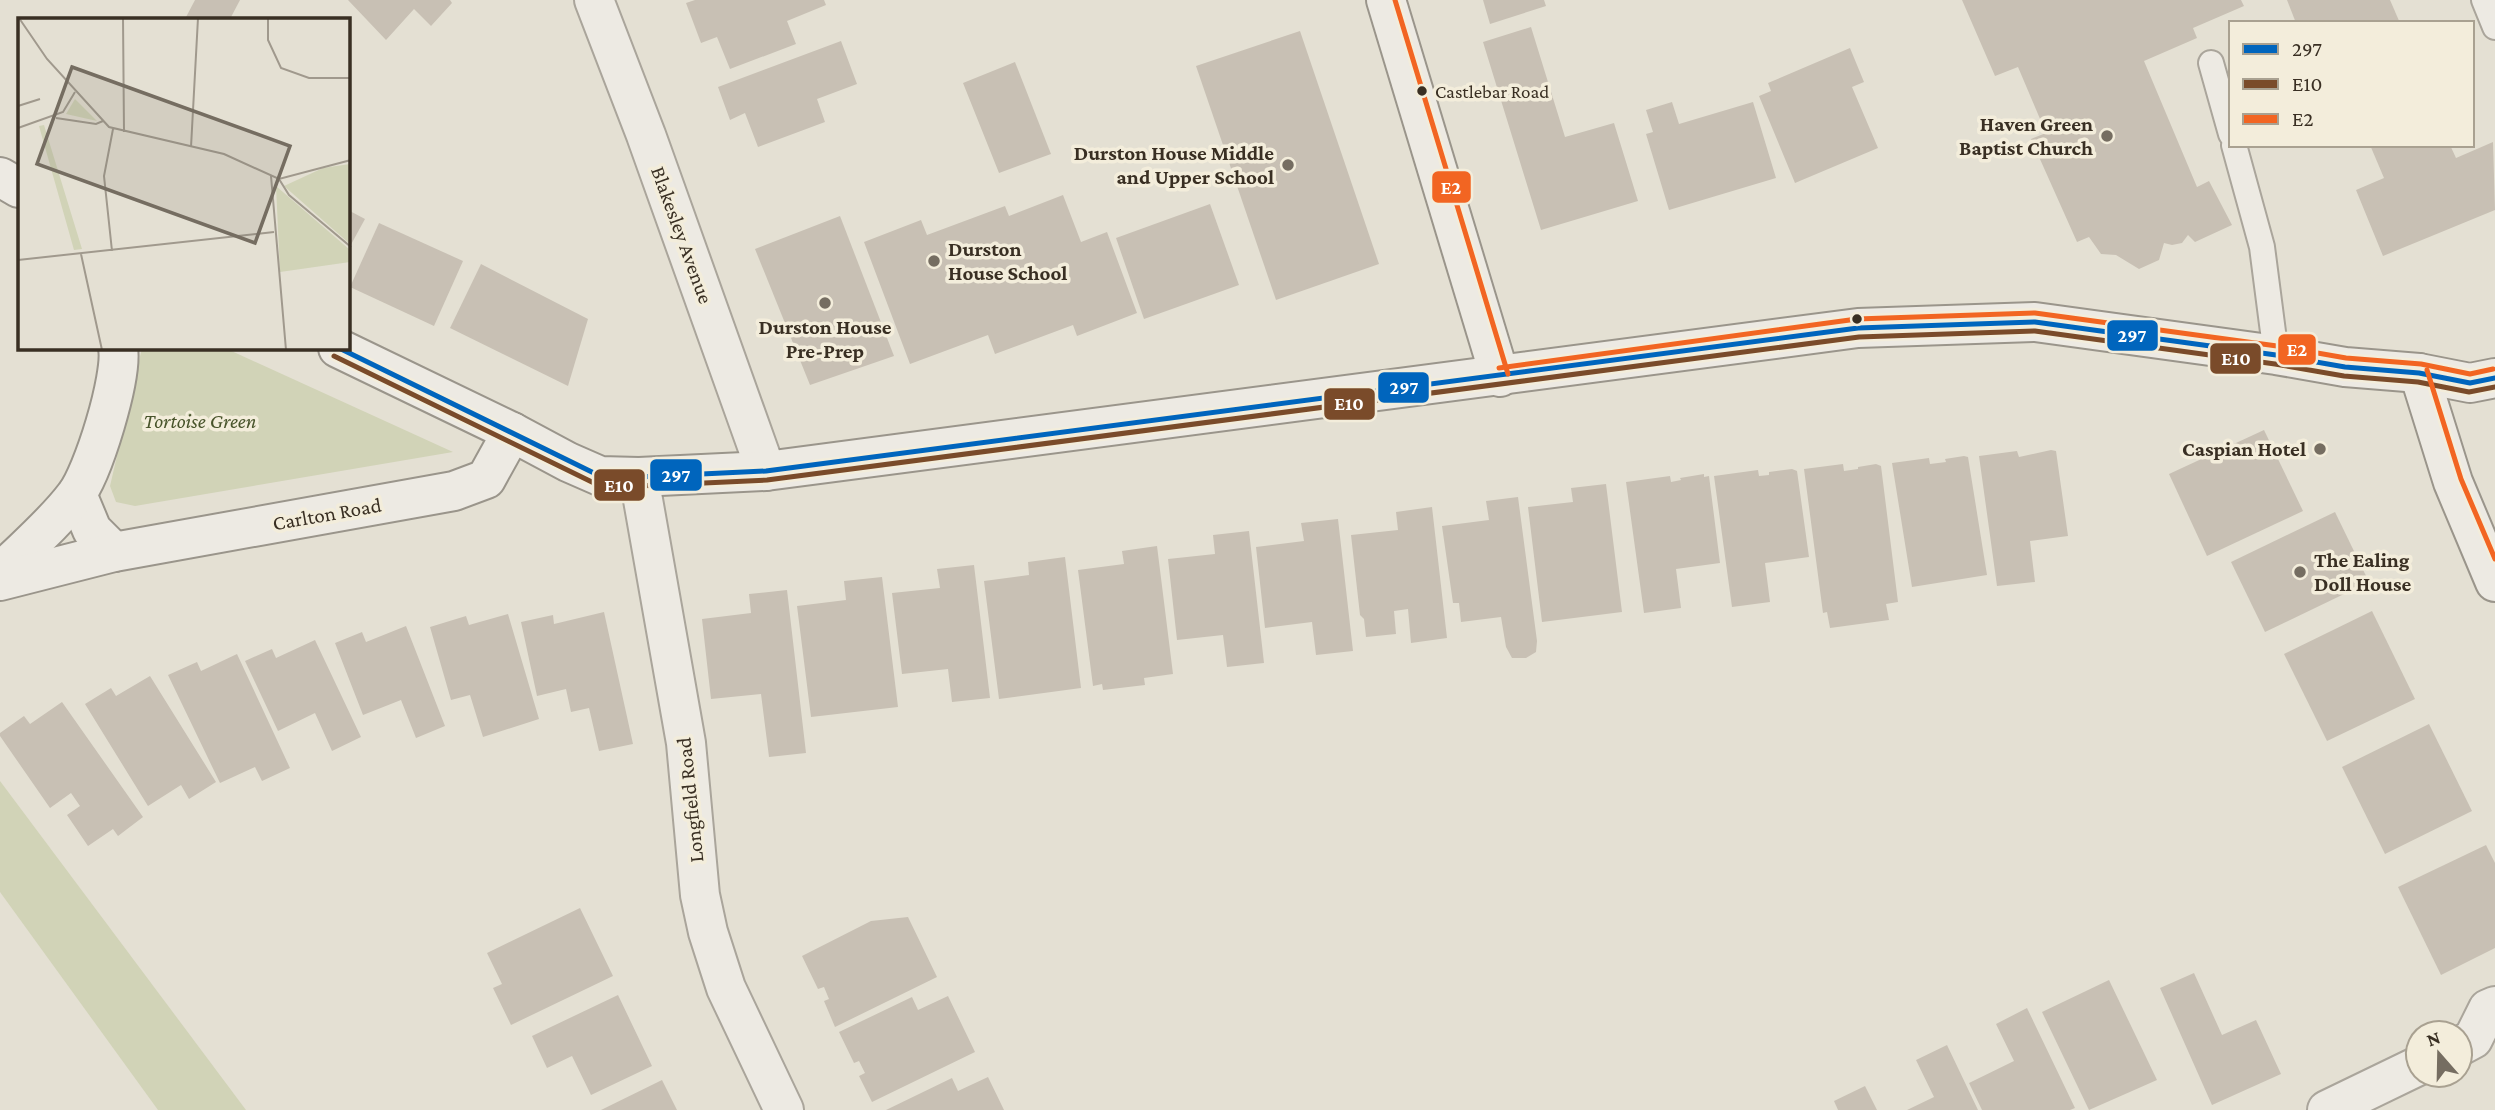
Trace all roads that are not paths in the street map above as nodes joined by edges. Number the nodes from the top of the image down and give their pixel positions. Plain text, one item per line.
1 (594, 0) edge
2 (1386, 0) edge
3 (2484, 0) edge
4 (2495, 27) edge
5 (2211, 63) dead end
6 (2229, 127) edge
7 (2235, 147) edge
8 (0, 177) edge
9 (18, 187) edge
10 (118, 350) edge
11 (342, 350) edge
12 (2276, 355) junction
13 (2419, 373) junction
14 (1500, 377) junction
15 (2495, 378) edge
16 (512, 432) junction
17 (766, 471) junction
18 (639, 477) junction
19 (77, 495) junction
20 (114, 552) junction
21 (0, 573) edge
22 (0, 581) edge
23 (2495, 582) edge
24 (2495, 1006) edge
25 (2474, 1031) edge
26 (2404, 1073) edge
27 (784, 1110) edge
28 (2327, 1110) edge

1 - 17 street, Blakesley Avenue
2 - 14 street
3 - 4 lane
5 - 6 lane
7 - 12 lane
8 - 9 street
10 - 19 street
11 - 16 street
12 - 13 street
12 - 14 street
13 - 15 street
13 - 23 street
14 - 17 street
16 - 18 street
16 - 20 street, Carlton Road
17 - 18 street
18 - 27 street, Longfield Road
19 - 20 street
19 - 21 street
20 - 22 street, Carlton Road
24 - 25 street
26 - 28 street

